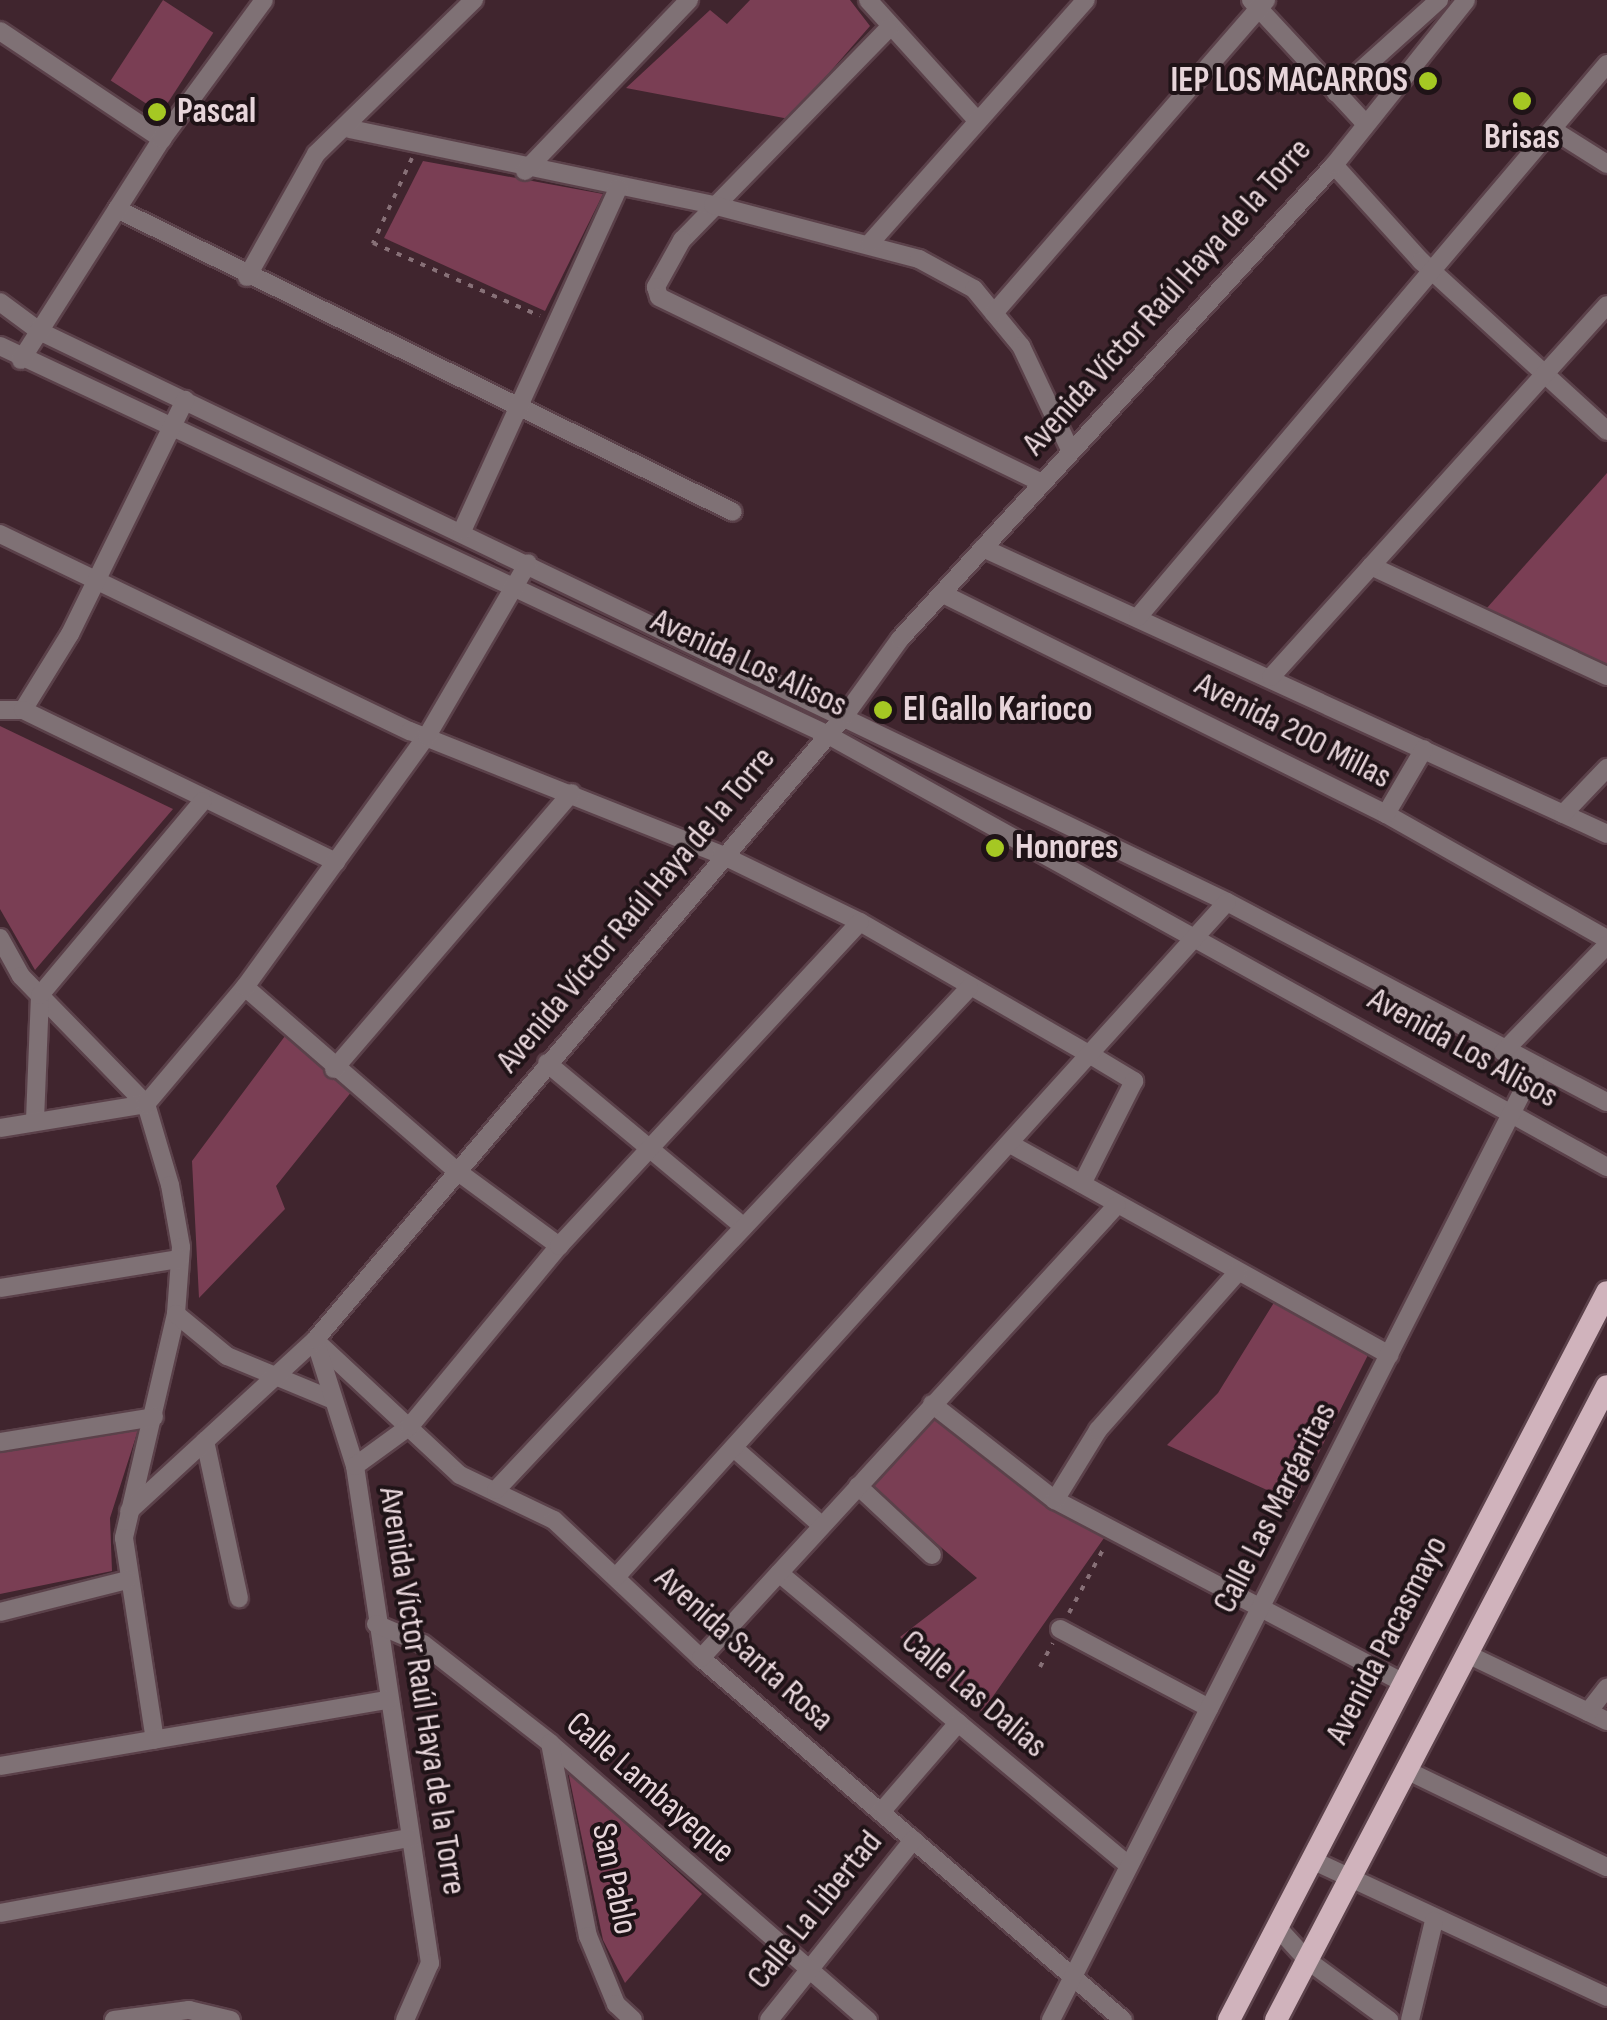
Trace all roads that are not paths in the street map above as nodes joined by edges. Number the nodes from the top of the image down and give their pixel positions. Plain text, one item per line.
1 (236, 0) edge
2 (474, 0) edge
3 (689, 0) edge
4 (868, 0) edge
5 (1439, 0) edge
6 (1466, 0) edge
7 (1258, 3) edge
8 (1076, 4) edge
9 (259, 6) edge
10 (890, 28) junction
11 (0, 31) edge
12 (1607, 64) edge
13 (1336, 92) junction
14 (977, 120) junction
15 (1363, 122) junction
16 (350, 128) junction
17 (1553, 130) junction
18 (162, 139) junction
19 (1607, 164) edge
20 (1334, 165) junction
21 (525, 171) junction
22 (618, 188) junction
23 (713, 205) junction
24 (117, 209) junction
25 (870, 243) junction
26 (1434, 268) junction
27 (247, 276) junction
28 (0, 302) edge
29 (1607, 305) edge
30 (994, 313) junction
31 (39, 331) junction
32 (0, 346) edge
33 (21, 360) junction
34 (1545, 373) junction
35 (185, 400) junction
36 (512, 408) junction
37 (170, 430) junction
38 (1607, 431) edge
39 (1071, 452) junction
40 (1042, 483) junction
41 (733, 512) dead end
42 (462, 531) junction
43 (0, 534) edge
44 (983, 548) junction
45 (528, 563) junction
46 (1371, 566) junction
47 (100, 582) junction
48 (513, 589) junction
49 (942, 594) junction
50 (1138, 617) junction
51 (1607, 676) edge
52 (1271, 677) junction
53 (0, 710) edge
54 (23, 710) junction
55 (846, 714) junction
56 (828, 735) junction
57 (427, 736) junction
58 (1424, 749) junction
59 (1607, 768) edge
60 (571, 793) junction
61 (203, 801) junction
62 (1386, 814) junction
63 (1563, 814) junction
64 (1607, 834) edge
65 (722, 855) junction
66 (336, 862) junction
67 (1226, 902) junction
68 (860, 922) junction
69 (0, 938) edge
70 (1196, 938) junction
71 (1607, 942) edge
72 (245, 987) junction
73 (969, 988) junction
74 (40, 995) junction
75 (1502, 1052) junction
76 (1094, 1057) junction
77 (548, 1063) junction
78 (1534, 1067) junction
79 (334, 1068) junction
80 (1607, 1102) edge
81 (146, 1104) junction
82 (1512, 1112) junction
83 (35, 1120) junction
84 (0, 1128) edge
85 (1012, 1145) junction
86 (647, 1148) junction
87 (1607, 1166) edge
88 (457, 1171) junction
89 (1082, 1184) junction
90 (1118, 1205) junction
91 (744, 1227) junction
92 (559, 1246) junction
93 (180, 1259) junction
94 (1237, 1274) junction
95 (0, 1288) edge
96 (1607, 1292) edge
97 (176, 1314) junction
98 (1598, 1331) edge
99 (315, 1340) junction
100 (1389, 1355) junction
101 (279, 1374) junction
102 (1607, 1386) edge
103 (331, 1399) junction
104 (932, 1404) junction
105 (154, 1417) junction
106 (410, 1426) junction
107 (205, 1441) junction
108 (0, 1442) edge
109 (735, 1449) junction
110 (355, 1466) junction
111 (858, 1486) junction
112 (496, 1490) junction
113 (1055, 1500) junction
114 (129, 1512) junction
115 (822, 1526) junction
116 (932, 1556) dead end
117 (778, 1573) junction
118 (616, 1577) junction
119 (127, 1580) junction
120 (239, 1598) dead end
121 (1261, 1609) junction
122 (0, 1612) edge
123 (376, 1624) junction
124 (1060, 1629) road end
125 (1467, 1654) junction
126 (701, 1658) junction
127 (1404, 1683) junction
128 (1607, 1688) edge
129 (388, 1700) junction
130 (1209, 1708) junction
131 (1588, 1712) junction
132 (1607, 1720) edge
133 (958, 1724) junction
134 (155, 1740) junction
135 (550, 1743) junction
136 (0, 1766) edge
137 (1406, 1770) junction
138 (881, 1812) junction
139 (410, 1838) junction
140 (913, 1840) junction
141 (1312, 1860) junction
142 (1128, 1865) junction
143 (1607, 1867) edge
144 (1350, 1877) junction
145 (0, 1914) edge
146 (1434, 1920) junction
147 (1277, 1927) junction
148 (1307, 1960) junction
149 (809, 1969) junction
150 (1072, 1979) junction
151 (1607, 1997) edge
152 (616, 2004) junction
153 (114, 2020) edge
154 (231, 2020) edge
155 (406, 2020) edge
156 (603, 2020) edge
157 (633, 2020) edge
158 (769, 2020) edge
159 (868, 2020) edge
160 (1051, 2020) edge
161 (1123, 2020) edge
162 (1229, 2020) edge
163 (1276, 2020) edge
164 (1389, 2020) edge
165 (1410, 2020) edge

1 - 9 street
2 - 16 street
3 - 21 street
4 - 10 street
5 - 13 street
6 - 15 street, Avenida Víctor Raúl Haya de la Torre
7 - 13 street
7 - 30 street
8 - 14 street
9 - 18 street
10 - 14 street
10 - 23 street
11 - 18 street
12 - 17 street
13 - 15 street
14 - 25 street
15 - 20 street, Avenida Víctor Raúl Haya de la Torre
16 - 21 street
16 - 27 street
17 - 19 street
17 - 26 street
18 - 24 street
20 - 26 street
20 - 39 street, Avenida Víctor Raúl Haya de la Torre
21 - 22 street
22 - 23 street
22 - 36 street
23 - 25 street
23 - 40 street
24 - 27 street
24 - 31 street
25 - 30 street
26 - 34 street
26 - 50 street
27 - 36 street
28 - 31 street, Avenida Los Alisos
29 - 34 street
30 - 39 street
31 - 33 street
31 - 35 street, Avenida Los Alisos
32 - 33 street, Avenida Los Alisos
33 - 37 street, Avenida Los Alisos
34 - 38 street
34 - 46 street
35 - 37 street
35 - 42 street, Avenida Los Alisos
36 - 41 street
36 - 42 street
37 - 47 street
37 - 48 street, Avenida Los Alisos
39 - 40 street, Avenida Víctor Raúl Haya de la Torre
40 - 44 street, Avenida Víctor Raúl Haya de la Torre
42 - 45 street, Avenida Los Alisos
43 - 47 street
44 - 49 street, Avenida Víctor Raúl Haya de la Torre
44 - 50 street
45 - 48 street
45 - 55 street, Avenida Los Alisos
46 - 51 street
46 - 52 street
47 - 54 street
47 - 57 street
48 - 56 street, Avenida Los Alisos
48 - 57 street
49 - 55 street, Avenida Víctor Raúl Haya de la Torre
49 - 62 street, Avenida 200 Millas
50 - 52 street
52 - 58 street
53 - 54 street
54 - 61 street
55 - 56 street, Avenida Víctor Raúl Haya de la Torre
55 - 67 street, Avenida Los Alisos
56 - 65 street, Avenida Víctor Raúl Haya de la Torre
56 - 70 street, Avenida Los Alisos
57 - 60 street
57 - 66 street
58 - 62 street
58 - 63 street
59 - 63 street
60 - 65 street
60 - 79 street
61 - 66 street
61 - 74 street
62 - 71 street, Avenida 200 Millas
63 - 64 street
65 - 68 street
65 - 77 street, Avenida Víctor Raúl Haya de la Torre
66 - 72 street
67 - 70 street
67 - 75 street, Avenida Los Alisos
68 - 73 street
68 - 86 street
69 - 74 street
70 - 76 street
70 - 82 street, Avenida Los Alisos
71 - 75 street
72 - 79 street
72 - 81 street
73 - 76 street
73 - 91 street
74 - 81 street
74 - 83 street
75 - 78 street, Avenida Los Alisos
76 - 85 street
76 - 89 street
77 - 86 street
77 - 88 street, Avenida Víctor Raúl Haya de la Torre
78 - 80 street, Avenida Los Alisos
78 - 82 street, Calle Las Margaritas
79 - 88 street
81 - 83 street
81 - 93 street
82 - 87 street, Avenida Los Alisos
82 - 100 street, Calle Las Margaritas
83 - 84 street
85 - 89 street
85 - 109 street
86 - 91 street
86 - 92 street
88 - 92 street
88 - 99 street, Avenida Víctor Raúl Haya de la Torre
89 - 90 street
90 - 94 street
90 - 104 street
91 - 112 street
92 - 106 street
93 - 95 street
93 - 97 street
94 - 100 street
94 - 113 street
96 - 98 main road, Avenida Pacasmayo
97 - 101 street
97 - 105 street
98 - 127 main road, Avenida Pacasmayo
99 - 101 street
99 - 103 street, Avenida Víctor Raúl Haya de la Torre
99 - 106 street, Avenida Santa Rosa
100 - 121 street, Calle Las Margaritas
101 - 103 street
101 - 107 street
102 - 125 main road
103 - 110 street, Avenida Víctor Raúl Haya de la Torre
104 - 111 street
104 - 113 street
105 - 108 street
105 - 114 street
106 - 110 street
106 - 112 street, Avenida Santa Rosa
107 - 114 street
107 - 120 street
109 - 115 street
109 - 118 street
110 - 123 street, Avenida Víctor Raúl Haya de la Torre
111 - 115 street
111 - 116 street
112 - 118 street, Avenida Santa Rosa
113 - 121 street
114 - 119 street
115 - 117 street
117 - 126 street
117 - 133 street, Calle Las Dalias
118 - 126 street, Avenida Santa Rosa
119 - 122 street
119 - 134 street
121 - 127 street
121 - 130 street, Calle Las Margaritas
123 - 129 street, Avenida Víctor Raúl Haya de la Torre
123 - 135 street, Calle Lambayeque
124 - 130 street
125 - 131 street
125 - 137 main road
126 - 138 street, Avenida Santa Rosa
127 - 141 main road, Avenida Pacasmayo
128 - 131 street
129 - 134 street
129 - 139 street, Avenida Víctor Raúl Haya de la Torre
130 - 142 street, Calle Las Margaritas
131 - 132 street
133 - 138 street
133 - 142 street, Calle Las Dalias
134 - 136 street
135 - 149 street, Calle Lambayeque
135 - 152 street, San Pablo
137 - 143 street
137 - 144 main road
138 - 140 street, Avenida Santa Rosa
139 - 145 street
139 - 155 street, Avenida Víctor Raúl Haya de la Torre
140 - 149 street, Calle La Libertad
140 - 150 street, Avenida Santa Rosa
141 - 144 street
141 - 147 main road, Avenida Pacasmayo
142 - 150 street, Calle Las Margaritas
144 - 146 street
144 - 148 main road
146 - 151 street
146 - 165 street
147 - 148 street
147 - 162 main road, Avenida Pacasmayo
148 - 163 main road
148 - 164 street
149 - 158 street, Calle La Libertad
149 - 159 street, Calle Lambayeque
150 - 160 street, Calle Las Margaritas
150 - 161 street, Avenida Santa Rosa
152 - 156 street
152 - 157 street, San Pablo
153 - 154 street

